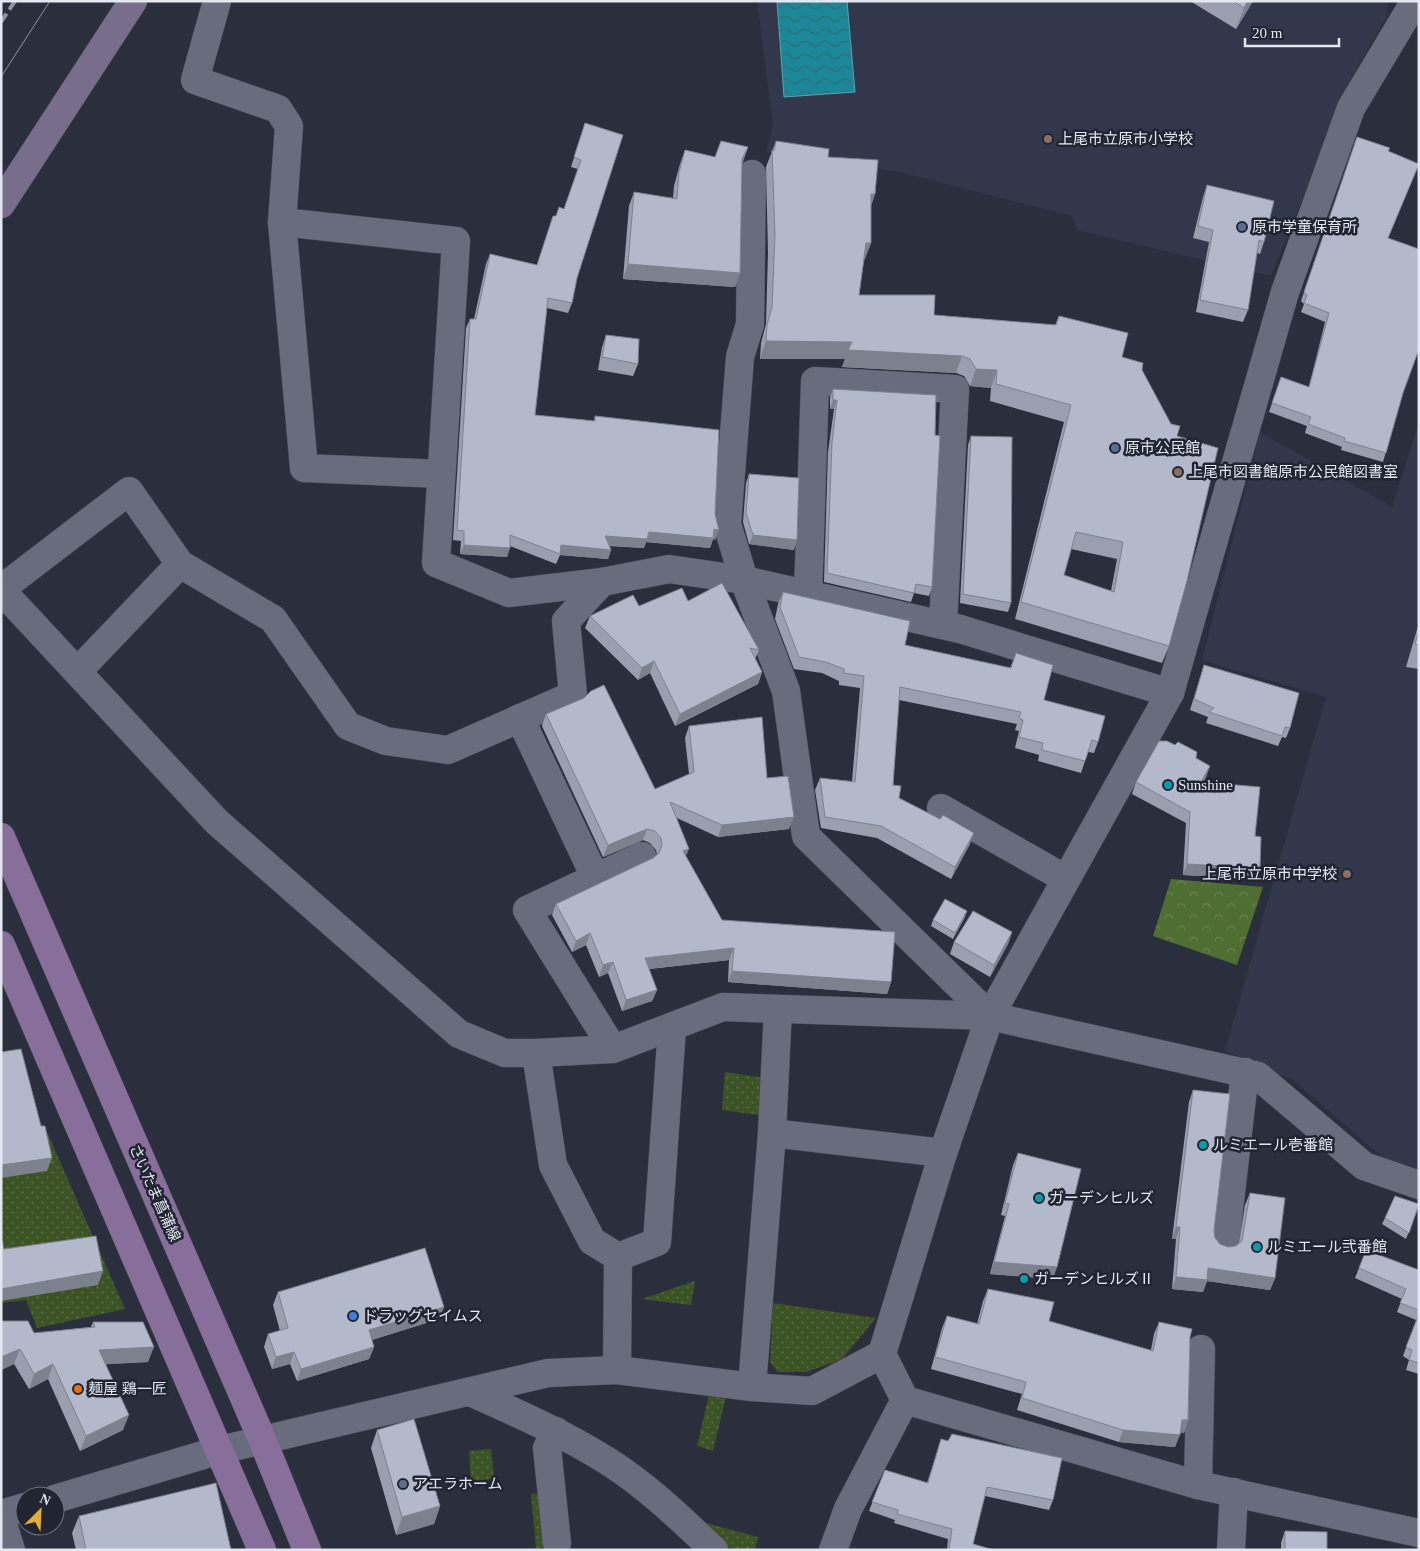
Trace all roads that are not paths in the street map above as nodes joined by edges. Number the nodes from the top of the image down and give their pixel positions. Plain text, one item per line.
1 (134, 1) edge
2 (217, 1) edge
3 (1414, 1) edge
4 (752, 174) dead end
5 (1, 204) edge
6 (282, 222) junction
7 (441, 474) junction
8 (180, 564) junction
9 (744, 580) junction
10 (602, 582) junction
11 (1, 589) edge
12 (808, 595) junction
13 (943, 625) junction
14 (78, 672) junction
15 (1170, 693) junction
16 (520, 718) junction
17 (941, 808) dead end
18 (1, 837) edge
19 (642, 856) dead end
20 (595, 878) junction
21 (1066, 879) junction
22 (1, 945) edge
23 (778, 1009) junction
24 (990, 1016) junction
25 (672, 1028) junction
26 (614, 1049) junction
27 (536, 1053) junction
28 (1245, 1072) junction
29 (772, 1133) junction
30 (943, 1153) junction
31 (1419, 1185) edge
32 (1225, 1244) edge
33 (618, 1258) junction
34 (1201, 1349) dead end
35 (882, 1354) junction
36 (617, 1370) junction
37 (752, 1387) junction
38 (470, 1392) junction
39 (905, 1400) junction
40 (556, 1431) junction
41 (262, 1439) junction
42 (220, 1450) junction
43 (1198, 1485) junction
44 (1234, 1492) junction
45 (65, 1495) edge
46 (15, 1511) edge
47 (1, 1516) edge
48 (1419, 1533) edge
49 (557, 1543) dead end
50 (11, 1550) edge
51 (262, 1550) edge
52 (307, 1550) edge
53 (714, 1550) edge
54 (833, 1550) edge
55 (1231, 1550) edge

1 - 5 street
2 - 6 street
3 - 15 street
4 - 9 street
6 - 7 street
6 - 7 street
7 - 10 street
8 - 11 street
8 - 14 street
8 - 16 street
9 - 10 street
9 - 12 street
9 - 24 street
10 - 16 street
11 - 14 street
12 - 13 street
12 - 13 street
13 - 15 street
14 - 27 street
15 - 21 street
16 - 20 street
17 - 21 street
18 - 41 main road, さいたま菖蒲線
19 - 20 street
20 - 26 street
21 - 24 street
22 - 42 main road
23 - 24 street
23 - 25 street
23 - 29 street
24 - 28 street
24 - 30 street
25 - 26 street
25 - 33 street
26 - 27 street
27 - 33 street
28 - 31 street
28 - 32 street
29 - 30 street
29 - 37 street
30 - 35 street
33 - 36 street
34 - 43 street
35 - 37 street
35 - 39 street
36 - 37 street
36 - 38 street
38 - 40 street
38 - 41 street
39 - 43 street
39 - 54 street
40 - 49 street
40 - 53 street
41 - 42 street
41 - 52 main road, さいたま菖蒲線
42 - 45 street
42 - 51 main road
43 - 44 street
44 - 48 street
44 - 55 street
46 - 47 street
47 - 50 street

